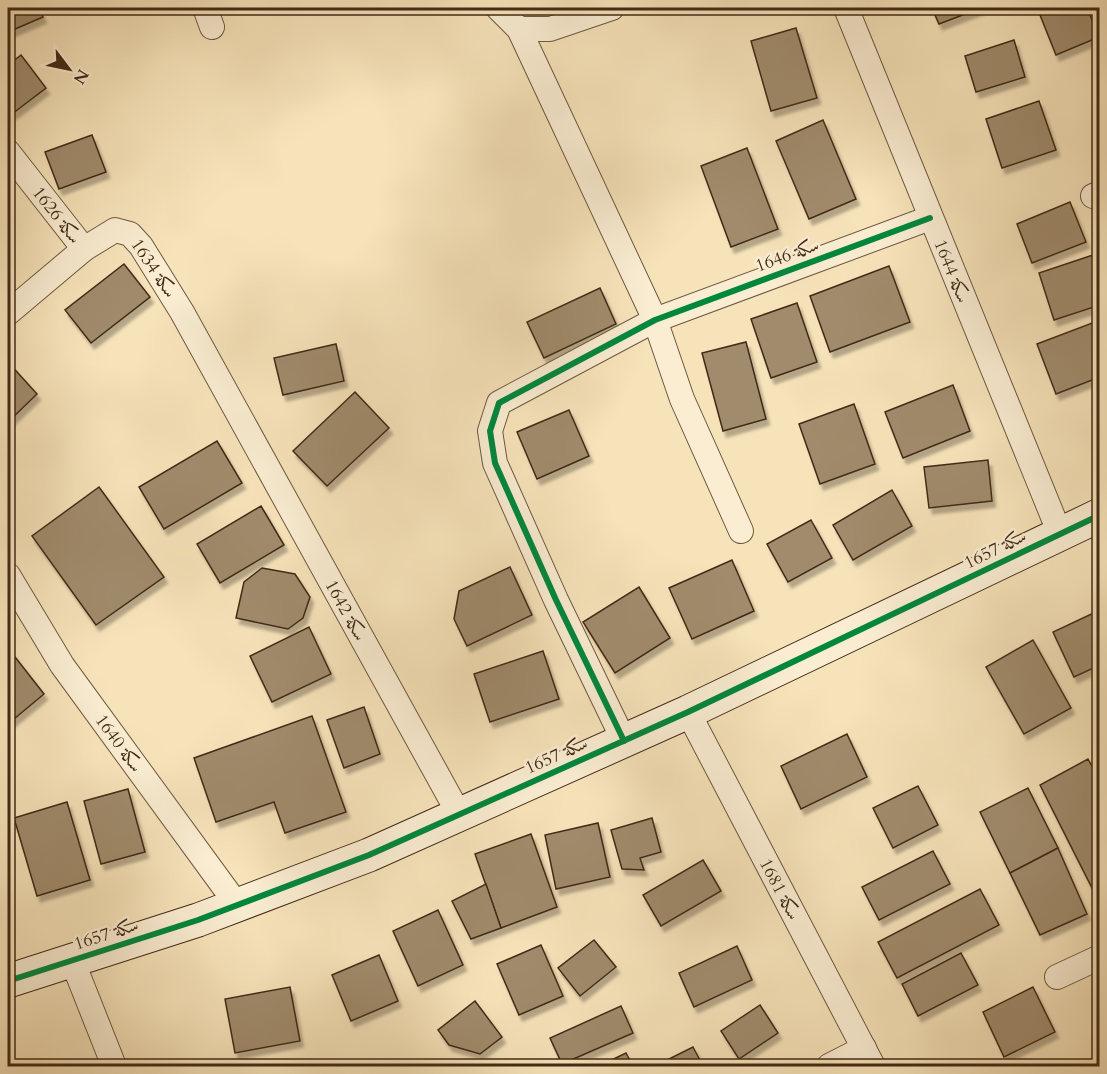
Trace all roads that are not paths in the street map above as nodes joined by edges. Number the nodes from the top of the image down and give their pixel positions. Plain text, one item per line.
1 (498, 8) edge
2 (612, 8) edge
3 (846, 8) edge
4 (519, 29) junction
5 (8, 152) edge
6 (930, 218) junction
7 (84, 249) junction
8 (8, 313) edge
9 (655, 320) junction
10 (232, 405) joint
11 (1100, 515) edge
12 (741, 531) dead end
13 (1060, 534) junction
14 (8, 575) edge
15 (688, 712) junction
16 (624, 741) junction
17 (459, 814) junction
18 (238, 906) junction
19 (1100, 957) edge
20 (72, 960) junction
21 (1057, 977) dead end
22 (8, 981) edge
23 (868, 1057) edge
24 (114, 1066) edge
25 (829, 1066) edge

1 - 4 street
2 - 4 street
3 - 6 street, سكة 1644
4 - 9 street
5 - 7 street, سكة 1626
6 - 9 street, سكة 1646
6 - 13 street, سكة 1644
7 - 8 street, سكة 1634
7 - 10 street, سكة 1634
9 - 12 street
9 - 16 street, سكة 1646
10 - 17 street, سكة 1642
11 - 13 street, سكة 1657
13 - 15 street, سكة 1657
14 - 18 street, سكة 1640
15 - 16 street, سكة 1657
15 - 23 street, سكة 1681
16 - 17 street, سكة 1657
17 - 18 street, سكة 1657
18 - 20 street, سكة 1657
19 - 21 street
20 - 22 street, سكة 1657
20 - 24 street
23 - 25 street

